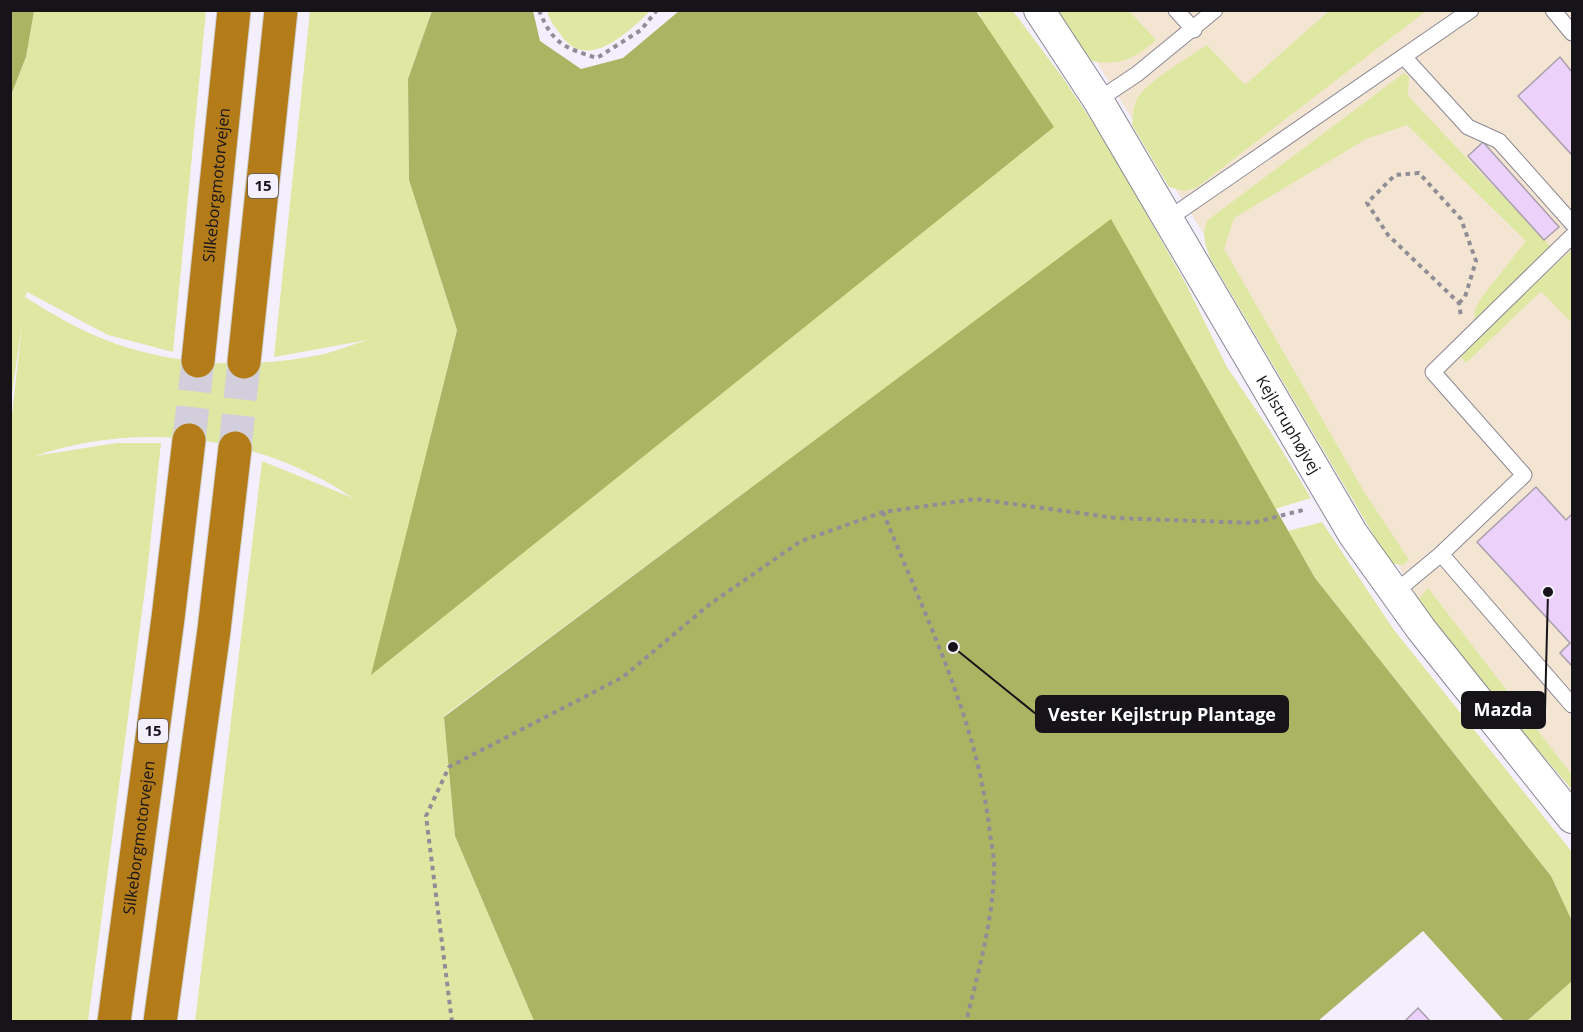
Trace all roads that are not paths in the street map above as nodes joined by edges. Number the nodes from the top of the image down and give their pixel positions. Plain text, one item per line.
1 (234, 10) edge
2 (281, 10) edge
3 (1039, 10) edge
4 (1176, 10) edge
5 (1215, 10) edge
6 (1471, 10) edge
7 (1553, 10) edge
8 (1194, 30) junction
9 (1572, 33) edge
10 (1404, 57) junction
11 (1098, 100) junction
12 (1168, 219) junction
13 (1572, 223) edge
14 (1572, 236) edge
15 (198, 361) tunnel mouth
16 (244, 362) tunnel mouth
17 (189, 440) tunnel mouth
18 (235, 448) tunnel mouth
19 (1441, 554) junction
20 (1394, 593) junction
21 (1572, 705) edge
22 (1572, 818) edge
23 (114, 1022) edge
24 (160, 1022) edge

1 - 15 highway, Silkeborgmotorvejen
2 - 16 highway, 15
3 - 11 street, Kejlstruphøjvej
4 - 8 lane
5 - 8 lane
6 - 10 lane
7 - 9 lane
8 - 11 lane
10 - 12 lane
10 - 13 lane
11 - 12 street, Kejlstruphøjvej
12 - 20 street, Kejlstruphøjvej
14 - 19 lane
17 - 23 highway, Silkeborgmotorvejen / 15
18 - 24 highway
19 - 20 lane
19 - 21 lane
20 - 22 street, Kejlstruphøjvej

